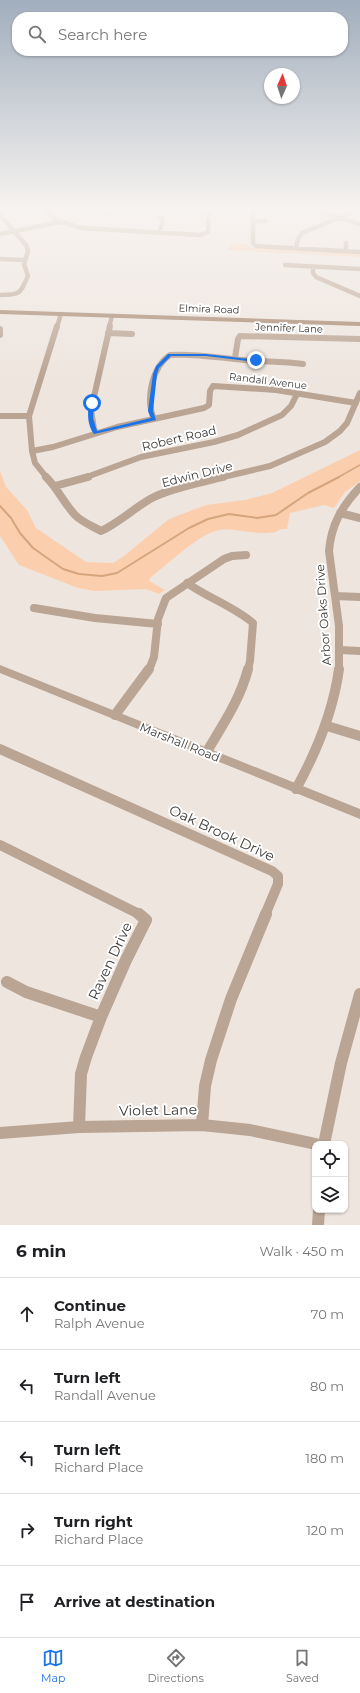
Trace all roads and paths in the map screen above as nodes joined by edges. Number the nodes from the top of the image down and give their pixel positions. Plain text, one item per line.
1 (24, 265) edge
2 (287, 265) edge
3 (312, 267) junction
4 (360, 269) edge
5 (0, 295) edge
6 (360, 296) edge
7 (0, 311) edge
8 (59, 314) junction
9 (112, 316) junction
10 (360, 324) edge
11 (0, 329) edge
12 (108, 333) junction
13 (132, 334) dead end
14 (0, 335) edge
15 (360, 339) edge
16 (235, 358) junction
17 (303, 364) dead end
18 (360, 393) edge
19 (297, 394) junction
20 (356, 403) junction
21 (0, 416) edge
22 (29, 416) junction
23 (154, 419) junction
24 (96, 432) junction
25 (32, 451) junction
26 (55, 486) junction
27 (360, 487) edge
28 (340, 513) junction
29 (360, 518) edge
30 (246, 555) dead end
31 (187, 583) junction
32 (335, 596) junction
33 (360, 597) edge
34 (34, 608) dead end
35 (158, 624) junction
36 (340, 650) junction
37 (360, 651) edge
38 (0, 669) edge
39 (115, 715) junction
40 (327, 726) junction
41 (360, 736) edge
42 (0, 749) edge
43 (206, 753) junction
44 (296, 789) junction
45 (360, 814) edge
46 (0, 845) edge
47 (7, 982) dead end
48 (360, 994) edge
49 (101, 1017) junction
50 (202, 1126) junction
51 (79, 1128) junction
52 (0, 1133) edge
53 (325, 1141) edge
54 (312, 1143) edge
55 (319, 1213) edge
56 (318, 1225) edge

1 - 5 street
2 - 3 street
3 - 4 street
3 - 6 street
7 - 8 main road, Elmira Road
8 - 9 main road, Elmira Road
8 - 22 street, Edwin Drive
9 - 10 main road, Elmira Road
9 - 12 street
11 - 14 street
12 - 13 street
12 - 24 street
15 - 16 street, Jennifer Lane
16 - 17 street
16 - 23 street
18 - 20 street, Edwin Drive
19 - 20 street, Randall Avenue
19 - 23 street, Randall Avenue
19 - 26 street, Robert Road
20 - 26 street, Edwin Drive
21 - 22 street
22 - 25 street, Edwin Drive
23 - 24 street, Randall Avenue
24 - 25 street, Randall Avenue
25 - 26 street, Edwin Drive
27 - 28 street, Arbor Oaks Drive
28 - 29 street
28 - 32 street, Arbor Oaks Drive
30 - 31 street
31 - 35 street
31 - 43 street
32 - 33 street
32 - 36 street, Arbor Oaks Drive
34 - 35 street
35 - 39 street
36 - 37 street
36 - 40 street, Arbor Oaks Drive
38 - 39 street, Marshall Road
39 - 43 street, Marshall Road
40 - 41 street
40 - 44 street, Arbor Oaks Drive
42 - 50 street, Oak Brook Drive
43 - 44 street, Marshall Road
44 - 45 street, Marshall Road
46 - 49 street, Raven Drive
47 - 49 street
48 - 53 street
49 - 51 street, Raven Drive
50 - 51 street, Violet Lane
50 - 54 street, Violet Lane
51 - 52 street, Violet Lane
55 - 56 street

